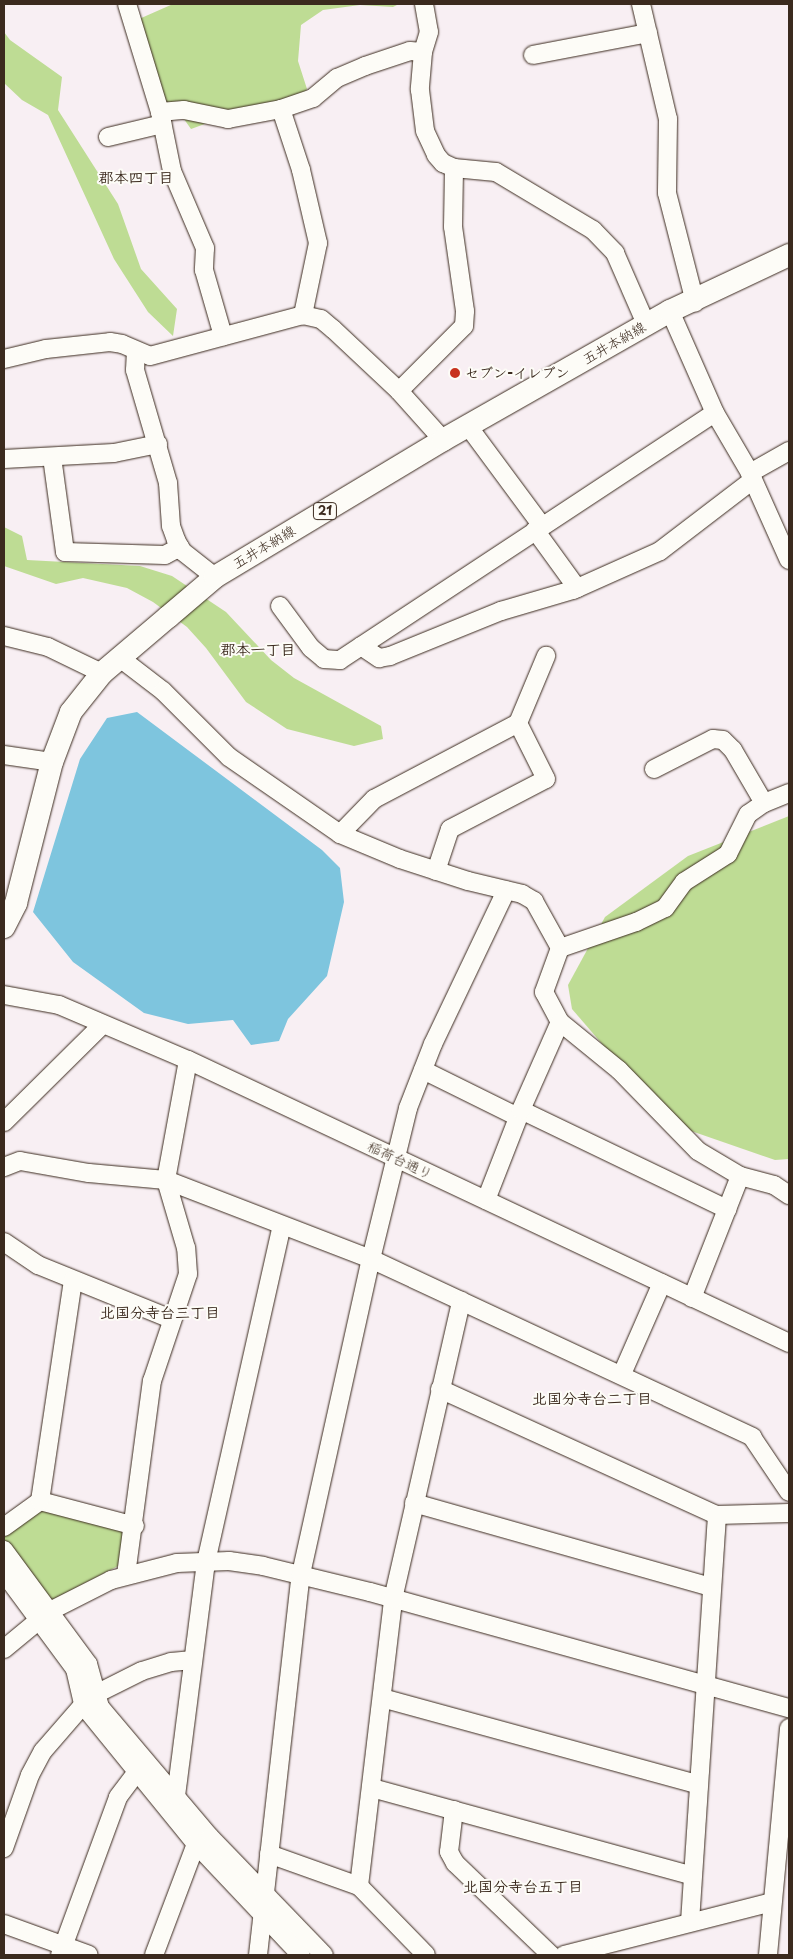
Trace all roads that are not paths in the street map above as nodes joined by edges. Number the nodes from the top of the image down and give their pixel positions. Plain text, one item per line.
1 (127, 4) edge
2 (424, 4) edge
3 (641, 4) edge
4 (648, 33) junction
5 (423, 52) junction
6 (533, 55) dead end
7 (281, 109) junction
8 (161, 118) junction
9 (108, 137) dead end
10 (454, 168) junction
11 (789, 255) edge
12 (695, 302) junction
13 (670, 311) junction
14 (303, 314) junction
15 (646, 324) junction
16 (223, 336) junction
17 (136, 351) junction
18 (4, 359) edge
19 (399, 391) junction
20 (715, 413) junction
21 (468, 426) junction
22 (443, 440) junction
23 (158, 444) junction
24 (789, 451) edge
25 (52, 457) junction
26 (4, 459) edge
27 (752, 477) junction
28 (538, 528) junction
29 (180, 547) junction
30 (789, 560) edge
31 (216, 577) junction
32 (577, 588) junction
33 (280, 606) dead end
34 (4, 636) edge
35 (362, 646) junction
36 (546, 656) dead end
37 (120, 658) junction
38 (102, 673) junction
39 (518, 723) junction
40 (4, 755) edge
41 (52, 762) junction
42 (654, 769) dead end
43 (789, 793) edge
44 (764, 803) junction
45 (340, 834) junction
46 (436, 871) junction
47 (506, 891) junction
48 (4, 926) edge
49 (560, 948) junction
50 (4, 995) edge
51 (560, 1022) junction
52 (103, 1024) junction
53 (188, 1060) junction
54 (423, 1070) junction
55 (519, 1113) junction
56 (4, 1122) edge
57 (397, 1159) junction
58 (4, 1167) edge
59 (740, 1176) junction
60 (166, 1180) junction
61 (789, 1195) edge
62 (486, 1200) junction
63 (727, 1209) junction
64 (282, 1226) junction
65 (4, 1242) edge
66 (371, 1259) junction
67 (73, 1280) junction
68 (662, 1283) junction
69 (692, 1298) junction
70 (461, 1301) junction
71 (171, 1319) junction
72 (789, 1344) edge
73 (622, 1374) junction
74 (440, 1388) junction
75 (789, 1492) edge
76 (40, 1501) junction
77 (414, 1503) junction
78 (789, 1513) edge
79 (717, 1515) junction
80 (135, 1526) junction
81 (4, 1527) edge
82 (4, 1550) edge
83 (206, 1562) junction
84 (4, 1573) edge
85 (300, 1574) junction
86 (126, 1575) junction
87 (711, 1587) junction
88 (394, 1599) junction
89 (44, 1616) junction
90 (4, 1649) edge
91 (193, 1660) junction
92 (704, 1685) junction
93 (382, 1698) junction
94 (90, 1700) junction
95 (789, 1708) edge
96 (789, 1728) edge
97 (141, 1766) junction
98 (697, 1784) junction
99 (372, 1788) junction
100 (176, 1796) junction
101 (454, 1810) junction
102 (196, 1844) junction
103 (4, 1848) edge
104 (268, 1854) junction
105 (691, 1875) junction
106 (359, 1886) junction
107 (263, 1892) junction
108 (772, 1902) junction
109 (262, 1914) junction
110 (690, 1922) junction
111 (4, 1924) edge
112 (62, 1951) edge
113 (88, 1955) edge
114 (154, 1955) edge
115 (258, 1955) edge
116 (301, 1955) edge
117 (324, 1955) edge
118 (426, 1955) edge
119 (551, 1955) edge
120 (564, 1955) edge
121 (768, 1955) edge

1 - 8 street
2 - 5 street
3 - 4 street
4 - 6 street
4 - 12 street
5 - 7 street
5 - 10 street
7 - 8 street
7 - 14 street
8 - 9 street
8 - 16 street
10 - 15 street
10 - 19 street
11 - 12 main road, 五井本納線 / 21
12 - 13 main road, 五井本納線 / 21
13 - 15 main road, 五井本納線 / 21
13 - 20 street
14 - 16 street
14 - 19 street
15 - 21 main road, 五井本納線 / 21
16 - 17 street
17 - 18 street
17 - 23 street
19 - 22 street
20 - 27 street
20 - 28 street
21 - 22 main road, 五井本納線 / 21
21 - 28 street
22 - 31 main road, 五井本納線 / 21
23 - 25 street
23 - 29 street
24 - 27 street
25 - 26 street
25 - 29 street
27 - 30 street
27 - 32 street
28 - 32 street
28 - 35 street
29 - 31 street
31 - 37 main road, 五井本納線 / 21
32 - 35 street
33 - 35 street
34 - 38 street
36 - 39 street
37 - 38 main road, 五井本納線 / 21
37 - 45 street
38 - 41 main road, 五井本納線 / 21
39 - 45 street
39 - 46 street
40 - 41 street
41 - 48 main road, 五井本納線 / 21
42 - 44 street
43 - 44 street
44 - 49 street
45 - 46 street
46 - 47 street
47 - 49 street
47 - 54 street
49 - 51 street
50 - 52 street, 稲荷台通り
51 - 55 street
51 - 59 street
52 - 53 street, 稲荷台通り
52 - 56 street
53 - 57 street, 稲荷台通り
53 - 60 street
54 - 55 street
54 - 57 street
55 - 62 street
55 - 63 street
57 - 62 street, 稲荷台通り
57 - 66 street
58 - 60 street
59 - 61 street
59 - 63 street
60 - 64 street
60 - 71 street
62 - 68 street, 稲荷台通り
63 - 69 street
64 - 66 street
64 - 83 street
65 - 67 street
66 - 70 street
66 - 85 street
67 - 71 street
67 - 76 street
68 - 69 street, 稲荷台通り
68 - 73 street
69 - 72 street, 稲荷台通り
70 - 73 street
70 - 74 street
71 - 80 street
73 - 75 street
74 - 77 street
74 - 79 street
76 - 80 street
76 - 81 street
77 - 87 street
77 - 88 street
78 - 79 street
79 - 87 street
80 - 86 street
82 - 89 street
83 - 85 street
83 - 86 street
83 - 91 street
84 - 89 street
85 - 88 street
85 - 104 street
86 - 89 street
87 - 92 street
88 - 92 street
88 - 93 street
89 - 90 street
89 - 94 street
91 - 94 street
91 - 100 street
92 - 95 street
92 - 98 street
93 - 98 street
93 - 99 street
94 - 97 street
94 - 103 street
96 - 108 street
97 - 100 street
97 - 102 street
97 - 112 street
98 - 105 street
99 - 101 street
99 - 106 street
100 - 107 street
101 - 105 street
101 - 119 street
102 - 109 street
102 - 114 street
104 - 106 street
104 - 107 street
105 - 110 street
106 - 118 street
107 - 109 street
107 - 117 street
108 - 110 street
108 - 121 street
109 - 115 street
109 - 116 street
110 - 120 street
111 - 112 street
112 - 113 street

